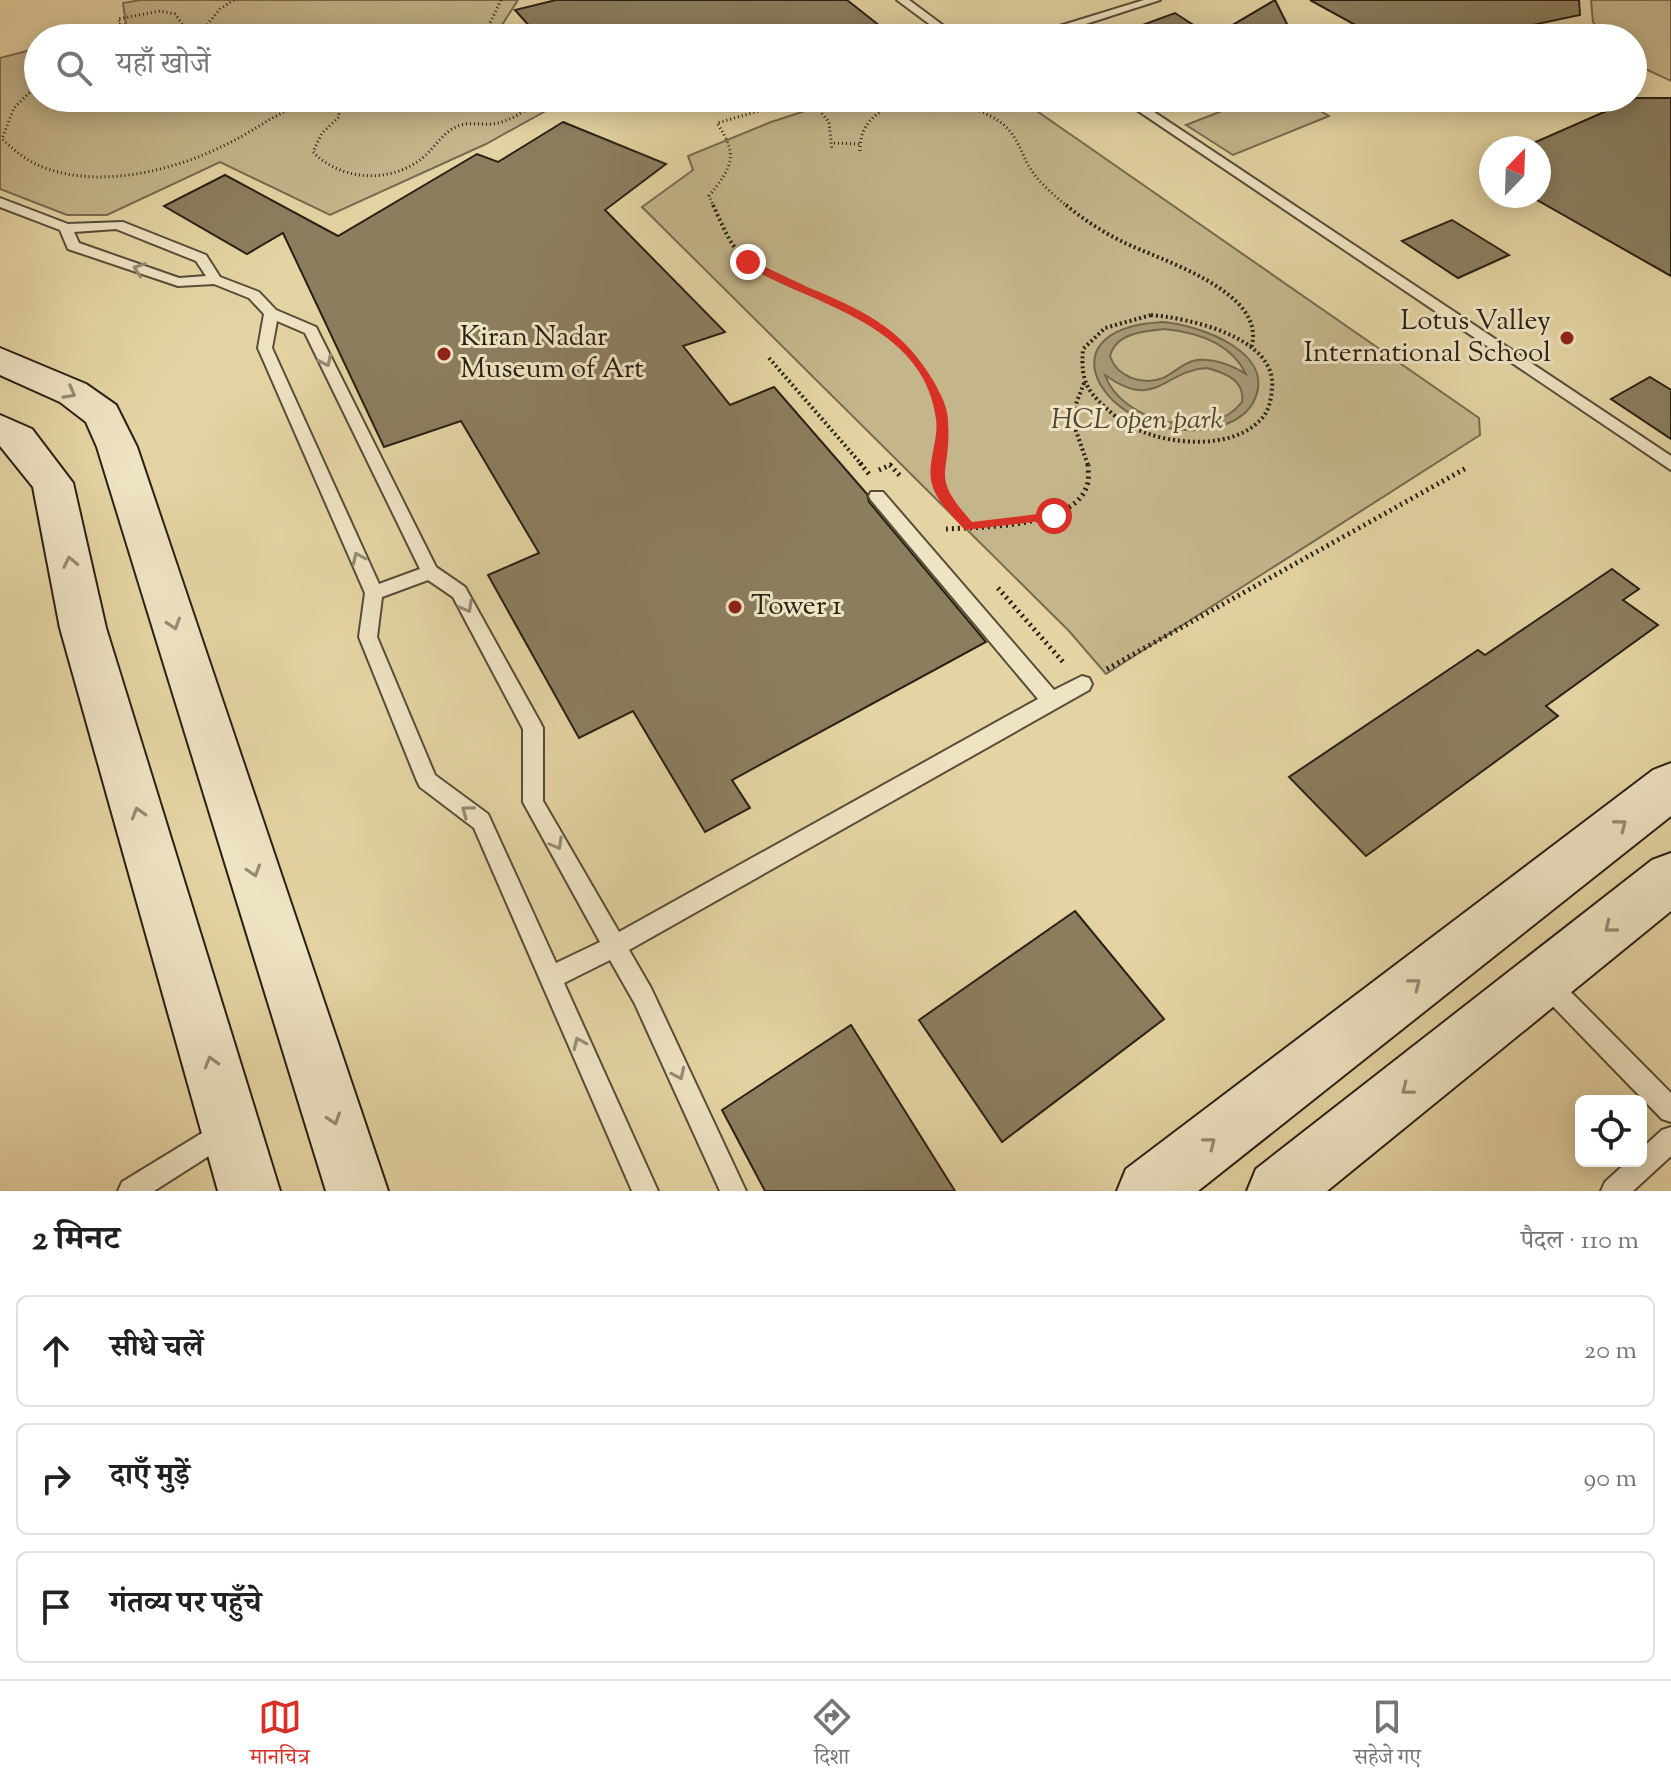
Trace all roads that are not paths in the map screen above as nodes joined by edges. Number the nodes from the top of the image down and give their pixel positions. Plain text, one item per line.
1 (902, 0) edge
2 (1155, 0) edge
3 (935, 24) edge
4 (1077, 24) edge
5 (1146, 112) edge
6 (0, 202) edge
7 (66, 228) junction
8 (215, 280) junction
9 (271, 313) junction
10 (0, 360) edge
11 (0, 429) edge
12 (1671, 464) edge
13 (877, 496) dead end
14 (430, 572) junction
15 (374, 593) junction
16 (1082, 684) road end
17 (1051, 701) junction
18 (1671, 786) edge
19 (1671, 878) edge
20 (615, 946) junction
21 (550, 978) junction
22 (1543, 980) junction
23 (1671, 1110) edge
24 (230, 1128) junction
25 (1671, 1139) edge
26 (131, 1191) edge
27 (249, 1191) edge
28 (357, 1191) edge
29 (645, 1191) edge
30 (733, 1191) edge
31 (1148, 1191) edge
32 (1278, 1191) edge
33 (1614, 1191) edge

1 - 3 lane
2 - 4 lane
5 - 12 lane
6 - 7 lane
8 -> 7 lane
7 - 8 lane
8 - 9 lane
9 -> 14 lane
15 -> 9 lane
10 -> 28 street
24 -> 11 street
13 - 17 lane
14 - 15 lane
14 -> 20 lane
21 -> 15 lane
16 - 17 lane
17 - 20 lane
31 -> 18 street
19 -> 22 street
20 - 21 lane
20 -> 30 lane
29 -> 21 lane
22 - 23 lane
22 -> 32 street
24 - 26 lane
24 - 27 street
25 - 33 lane

